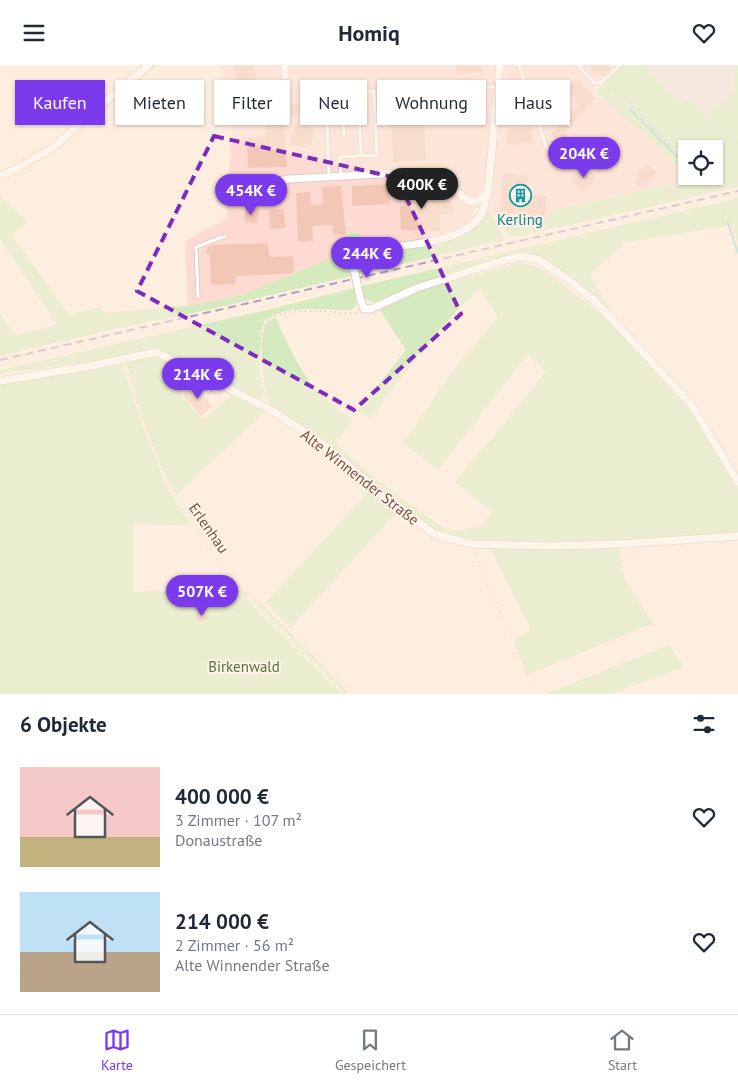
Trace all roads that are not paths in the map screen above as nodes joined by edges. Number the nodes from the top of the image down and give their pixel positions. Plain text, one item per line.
1 (149, 65) edge
2 (285, 65) edge
3 (500, 65) edge
4 (519, 65) edge
5 (578, 65) edge
6 (620, 65) edge
7 (286, 76) dead end
8 (499, 80) edge
9 (496, 108) edge
10 (327, 125) edge
11 (343, 125) edge
12 (344, 138) dead end
13 (361, 156) junction
14 (561, 166) dead end
15 (0, 176) edge
16 (329, 177) junction
17 (340, 177) junction
18 (264, 184) dead end
19 (488, 191) junction
20 (225, 236) dead end
21 (198, 297) dead end
22 (0, 381) edge
23 (216, 382) junction
24 (206, 395) dead end
25 (738, 482) edge
26 (738, 535) edge

1 - 15 street
2 - 7 street
3 - 8 street
4 - 14 lane
5 - 6 lane
9 - 19 street
10 - 16 lane
11 - 12 lane
13 - 13 lane
13 - 17 lane
16 - 17 street
16 - 18 street
17 - 19 street
19 - 25 street, bridge
20 - 21 lane
22 - 23 street, Alte Winnender Straße
23 - 24 lane
23 - 26 street, Alte Winnender Straße

